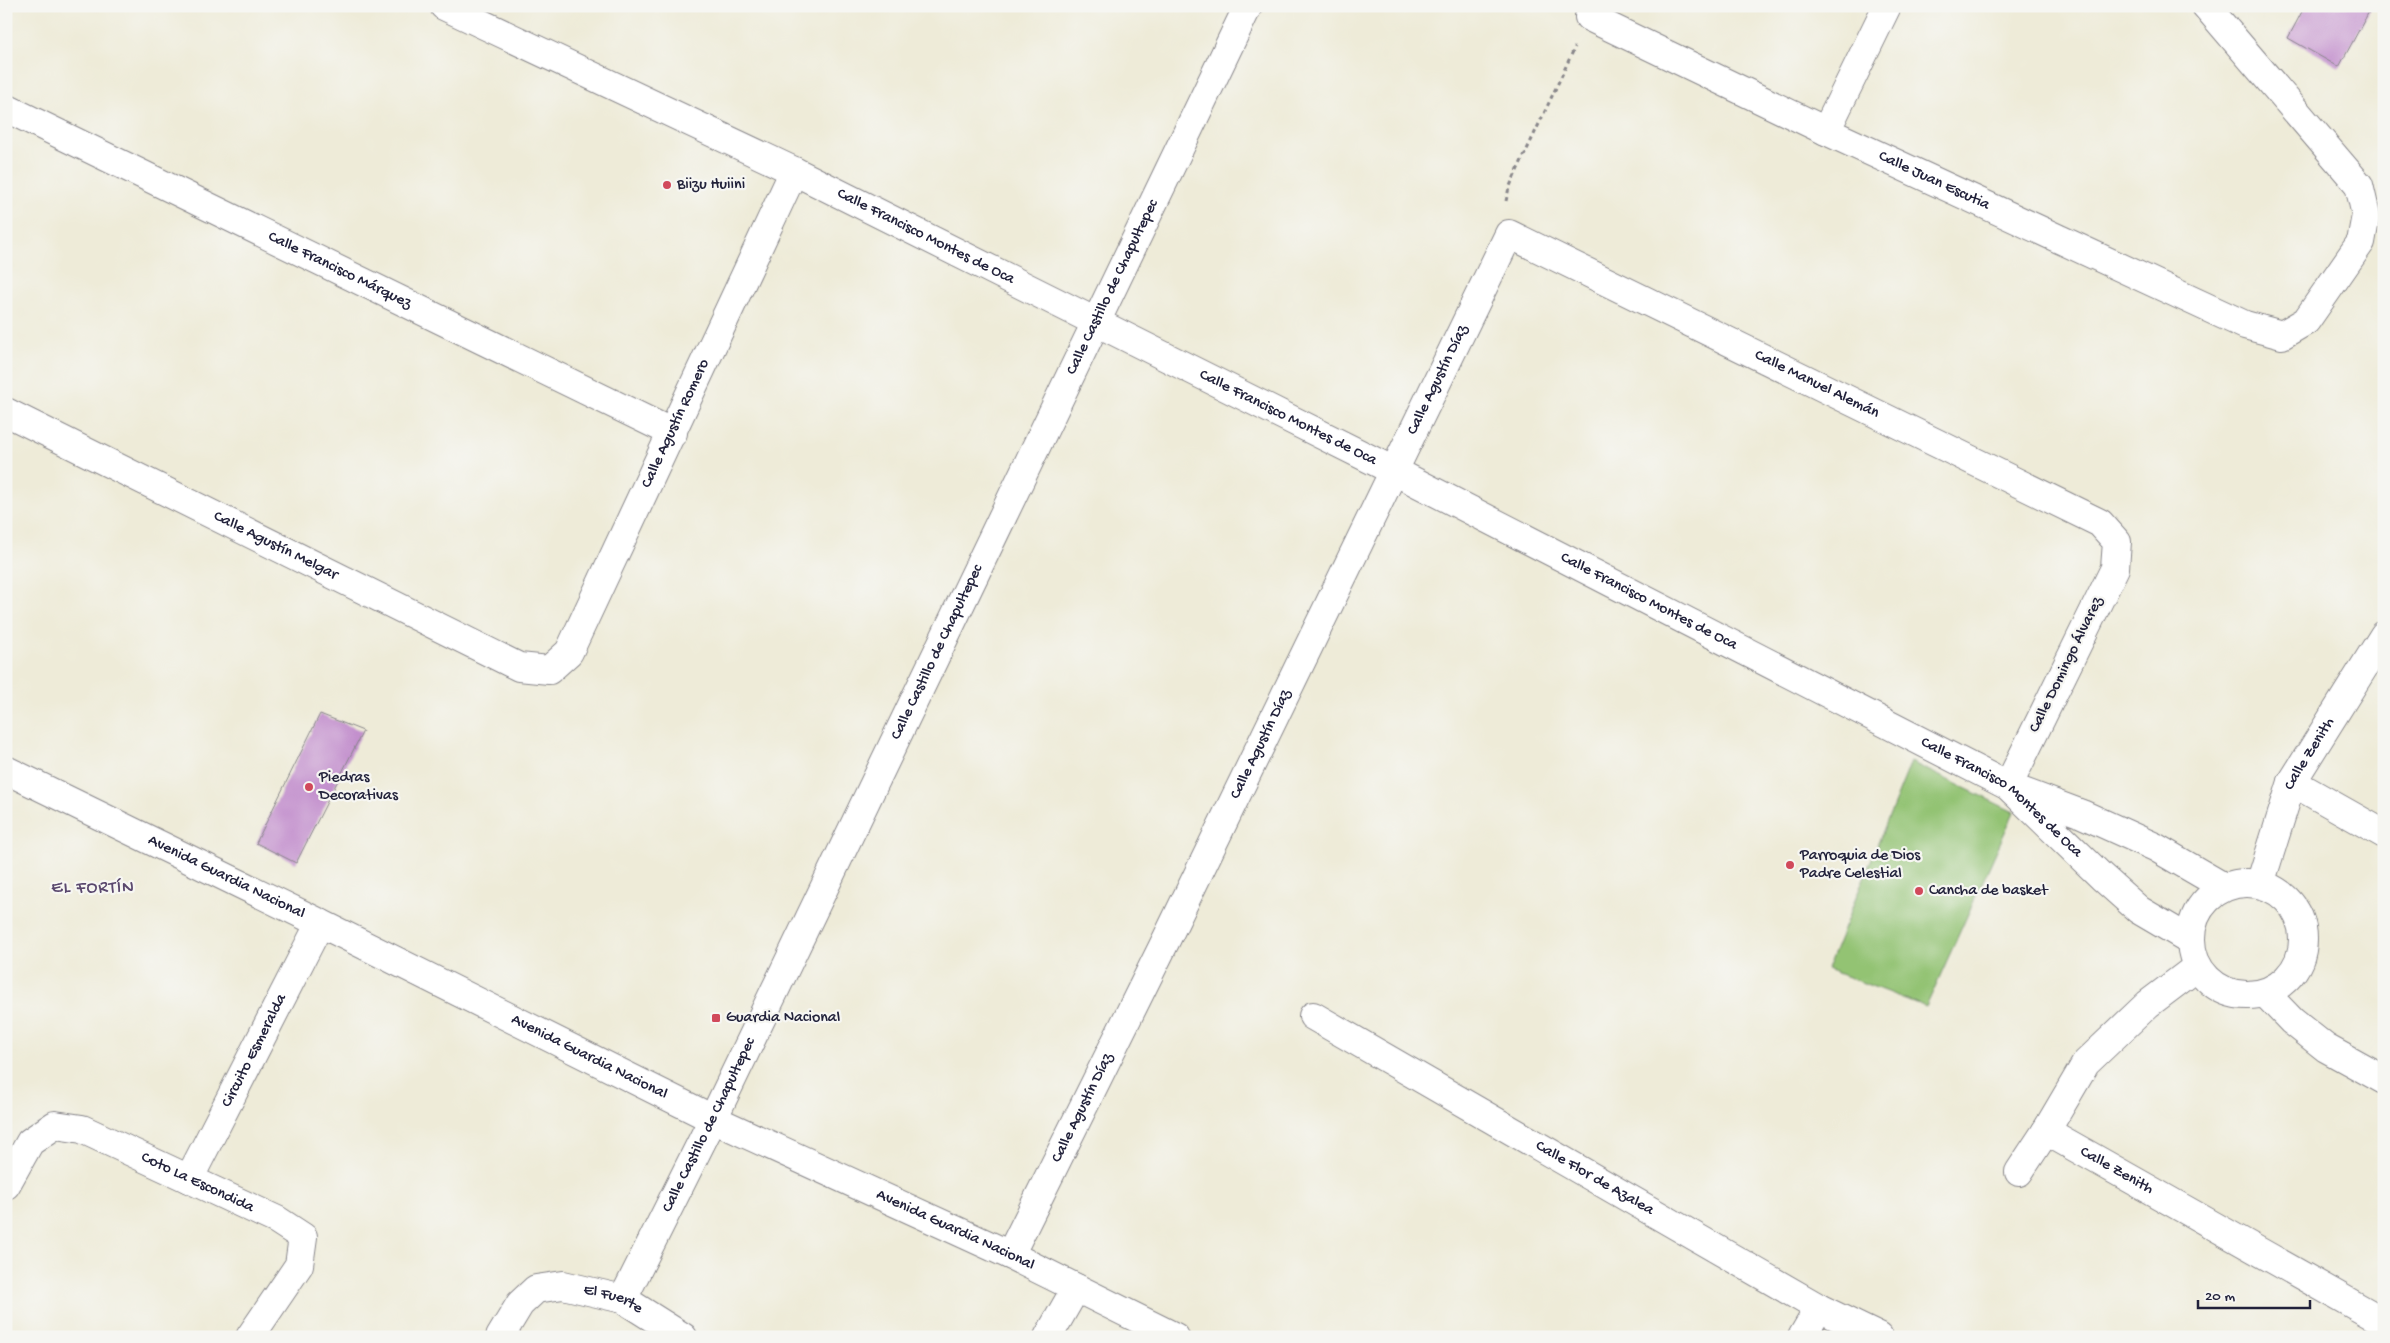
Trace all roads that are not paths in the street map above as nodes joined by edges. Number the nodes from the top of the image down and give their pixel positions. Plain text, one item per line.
1 (444, 6) edge
2 (1248, 6) edge
3 (1887, 6) edge
4 (2206, 6) edge
5 (1591, 12) edge
6 (6, 108) edge
7 (1826, 131) junction
8 (794, 171) junction
9 (1509, 234) joint
10 (1098, 323) junction
11 (6, 412) edge
12 (673, 433) junction
13 (1394, 471) junction
14 (2117, 542) joint
15 (2384, 635) edge
16 (549, 670) joint
17 (6, 770) edge
18 (2292, 782) junction
19 (2008, 786) junction
20 (2384, 834) edge
21 (2260, 884) junction
22 (2224, 887) junction
23 (320, 923) junction
24 (2190, 940) junction
25 (2197, 967) junction
26 (2265, 993) junction
27 (1313, 1016) dead end
28 (2384, 1080) edge
29 (713, 1119) junction
30 (2046, 1131) junction
31 (2019, 1172) dead end
32 (189, 1180) junction
33 (6, 1185) edge
34 (1010, 1254) junction
35 (1076, 1288) junction
36 (623, 1299) junction
37 (1819, 1308) junction
38 (2384, 1322) edge
39 (250, 1337) edge
40 (500, 1337) edge
41 (683, 1337) edge
42 (1048, 1337) edge
43 (1175, 1337) edge
44 (1802, 1337) edge
45 (1879, 1337) edge

1 - 8 street, Calle Francisco Montes de Oca
2 - 10 street, Calle Castillo de Chapultepec
3 - 7 street
4 - 7 street, Calle Juan Escutia
5 - 7 street, Calle Juan Escutia
6 - 12 street, Calle Francisco Márquez
8 - 10 street, Calle Francisco Montes de Oca
8 - 12 street, Calle Agustín Romero
9 - 13 street, Calle Agustín Díaz
9 - 14 street, Calle Manuel Alemán
10 - 13 street, Calle Francisco Montes de Oca
10 - 29 street, Calle Castillo de Chapultepec
11 - 16 street, Calle Agustín Melgar
12 - 16 street, Calle Agustín Romero
13 - 19 street, Calle Francisco Montes de Oca
13 - 34 street, Calle Agustín Díaz
14 - 19 street, Calle Domingo Álvarez
15 - 18 street, Calle Zenith
17 - 23 street, Avenida Guardia Nacional
18 - 20 street
18 - 21 street, Calle Zenith
19 - 22 street
19 - 24 street, Calle Francisco Montes de Oca
21 - 22 street
21 - 26 street
22 - 24 street
23 - 29 street, Avenida Guardia Nacional
23 - 32 street, Circuito Esmeralda
24 - 25 street
25 - 26 street
25 - 30 street
26 - 28 street
27 - 37 street, Calle Flor de Azalea
29 - 34 street, Avenida Guardia Nacional
29 - 36 street, Calle Castillo de Chapultepec
30 - 31 street
30 - 38 street, Calle Zenith
32 - 33 street, Coto La Escondida
32 - 39 street, Coto La Escondida
34 - 35 street, Avenida Guardia Nacional
35 - 42 street
35 - 43 street, Avenida Guardia Nacional
36 - 40 street, El Fuerte
36 - 41 street, El Fuerte
37 - 44 street
37 - 45 street, Calle Flor de Azalea

